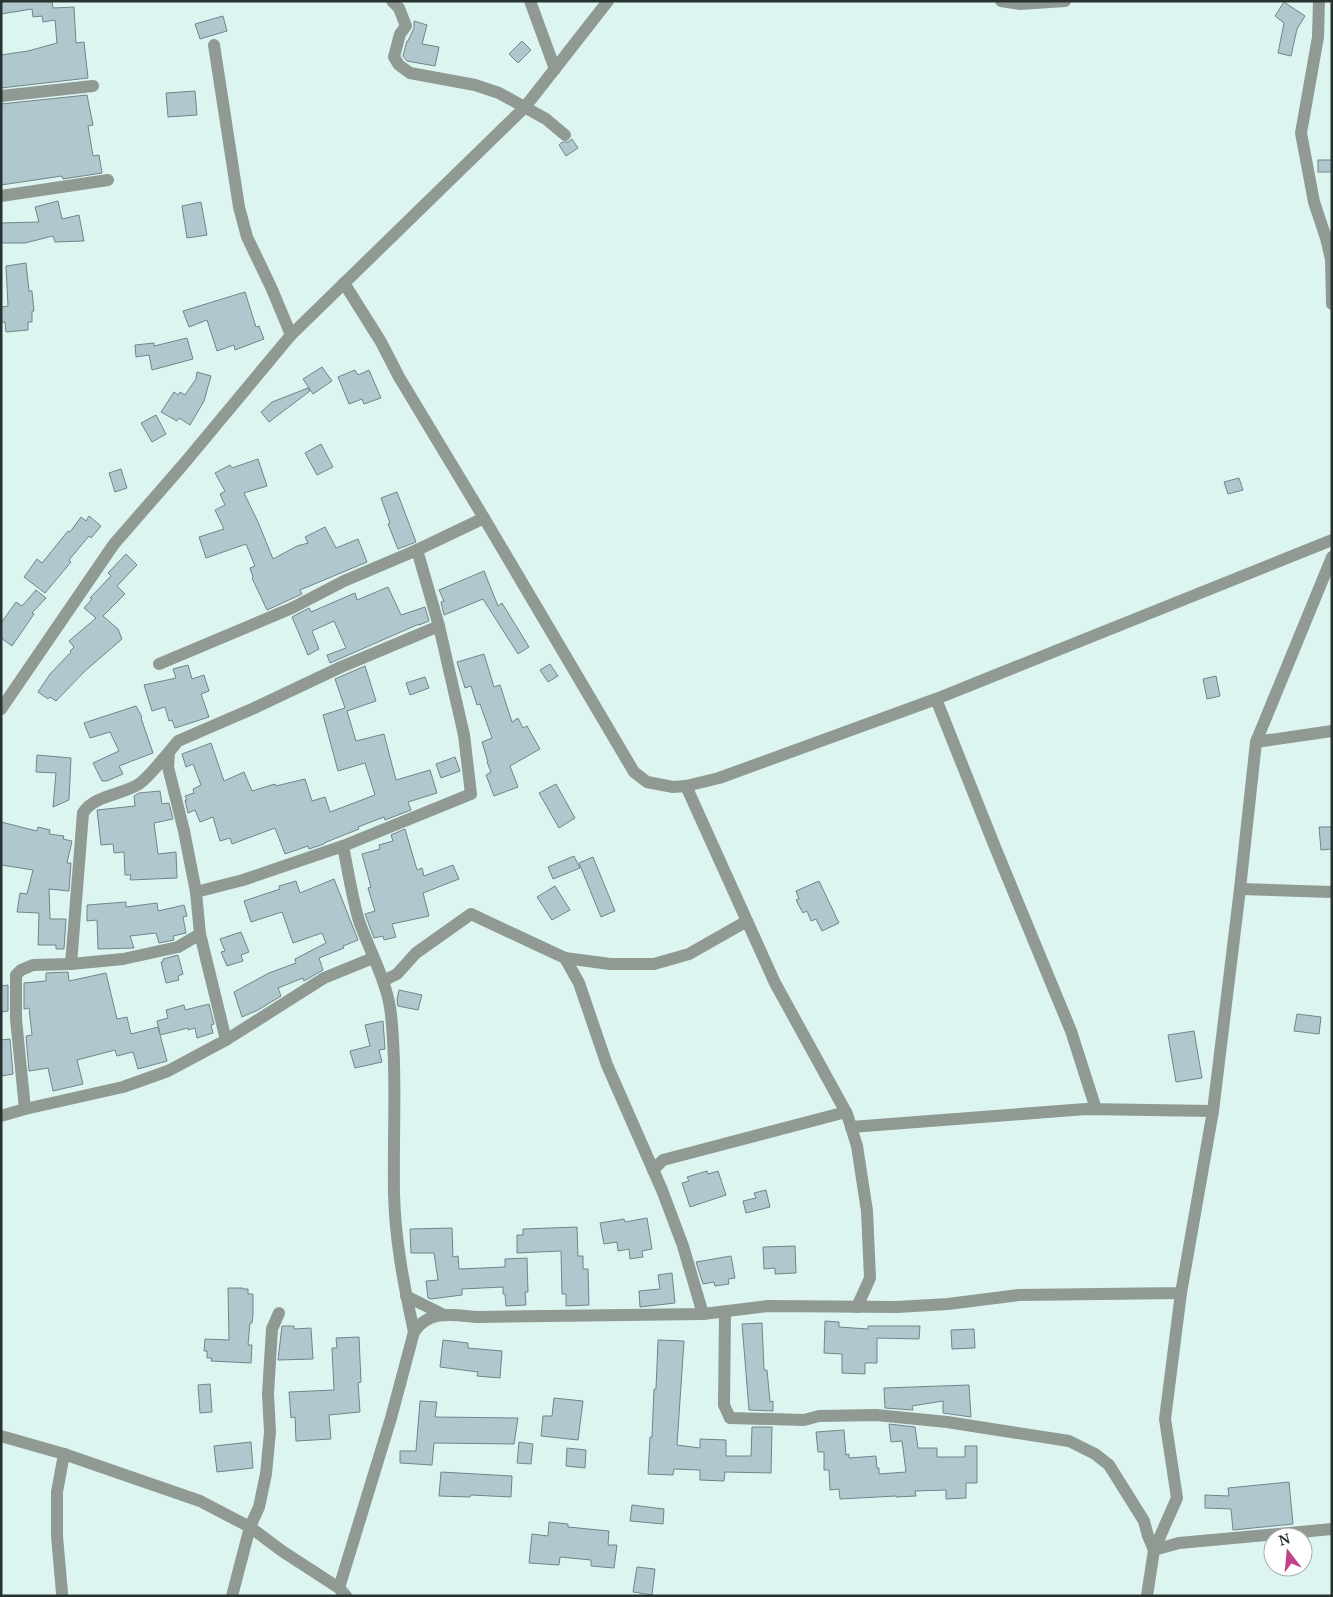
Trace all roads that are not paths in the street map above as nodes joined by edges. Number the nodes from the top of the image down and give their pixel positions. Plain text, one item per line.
1 (392, 1) edge
2 (530, 1) edge
3 (608, 1) edge
4 (1001, 1) edge
5 (1065, 1) edge
6 (1319, 1) edge
7 (214, 45) dead end
8 (555, 69) junction
9 (92, 86) dead end
10 (1, 96) edge
11 (525, 107) junction
12 (565, 135) dead end
13 (108, 180) dead end
14 (1, 196) edge
15 (344, 283) junction
16 (1332, 304) edge
17 (291, 335) junction
18 (484, 518) junction
19 (1332, 540) edge
20 (417, 550) junction
21 (1332, 557) edge
22 (439, 626) junction
23 (159, 664) dead end
24 (936, 699) junction
25 (1, 709) edge
26 (1332, 731) edge
27 (1256, 742) junction
28 (169, 752) junction
29 (686, 786) junction
30 (343, 846) junction
31 (1240, 889) junction
32 (196, 892) junction
33 (1332, 892) edge
34 (748, 921) junction
35 (200, 934) junction
36 (373, 958) junction
37 (566, 958) junction
38 (71, 964) junction
39 (384, 981) junction
40 (226, 1040) junction
41 (25, 1109) junction
42 (1096, 1110) junction
43 (1213, 1111) junction
44 (846, 1112) junction
45 (1, 1116) edge
46 (851, 1127) junction
47 (652, 1170) junction
48 (1181, 1293) junction
49 (406, 1296) junction
50 (857, 1307) junction
51 (725, 1312) junction
52 (279, 1313) dead end
53 (442, 1314) junction
54 (703, 1314) junction
55 (414, 1332) junction
56 (1, 1436) edge
57 (64, 1454) junction
58 (250, 1527) junction
59 (1332, 1529) edge
60 (1154, 1550) junction
61 (342, 1592) edge
62 (62, 1593) dead end
63 (232, 1596) edge
64 (1147, 1596) edge

1 - 11 street
2 - 8 street
3 - 8 street
4 - 5 street
6 - 16 street
7 - 17 street
8 - 11 street
9 - 10 street
11 - 12 street
11 - 15 street
13 - 14 street
15 - 17 street
15 - 18 street
17 - 25 street
18 - 20 street
18 - 29 street
19 - 24 street
20 - 22 street
20 - 23 street
21 - 27 street
22 - 28 street
22 - 30 street
24 - 29 street
24 - 42 street
26 - 27 street
27 - 31 street
28 - 32 street
28 - 38 street
29 - 34 street
30 - 32 street
30 - 36 street
31 - 33 street
31 - 43 street
32 - 35 street
34 - 37 street
34 - 44 street
35 - 38 street
35 - 40 street
36 - 39 street
36 - 40 street
37 - 39 street
37 - 47 street
38 - 41 street
39 - 49 street
40 - 41 street
41 - 45 street
42 - 43 street
42 - 46 street
43 - 48 street
44 - 46 street
44 - 47 street
46 - 50 street
47 - 54 street
48 - 50 street
48 - 60 street
49 - 53 street
49 - 55 street
50 - 51 street
51 - 54 street
51 - 60 street
52 - 58 street
53 - 54 street
53 - 55 street
55 - 61 street
56 - 57 street
57 - 58 street
57 - 62 street
58 - 61 street
58 - 63 street
59 - 60 street
60 - 64 street

